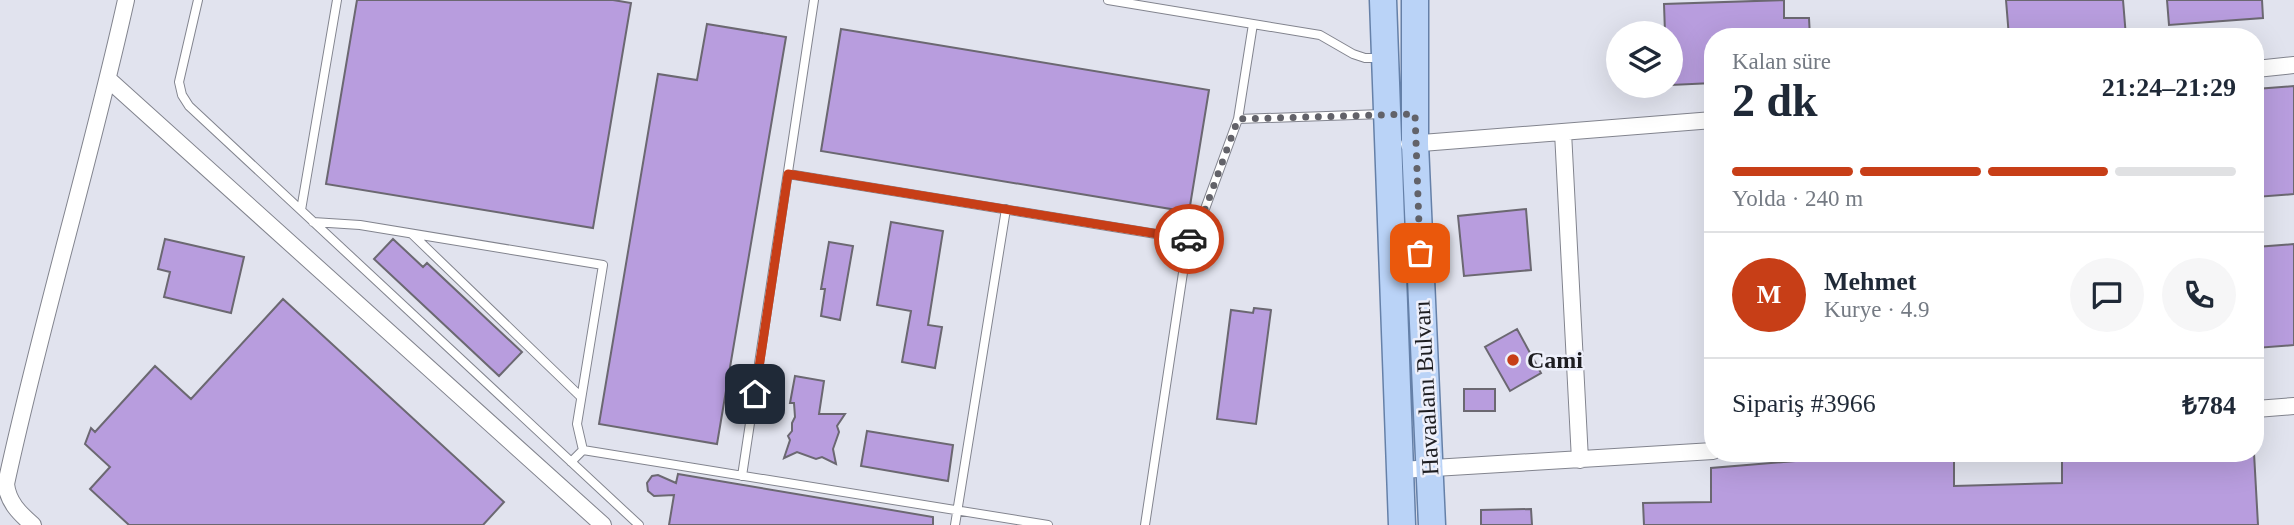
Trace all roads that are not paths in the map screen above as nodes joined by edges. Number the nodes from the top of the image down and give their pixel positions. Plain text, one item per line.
1 (125, 0) edge
2 (198, 0) edge
3 (337, 0) edge
4 (814, 0) edge
5 (1108, 0) edge
6 (1383, 0) edge
7 (1415, 0) edge
8 (1253, 24) junction
9 (1415, 57) junction
10 (1384, 58) junction
11 (2294, 65) edge
12 (2264, 68) edge
13 (108, 79) junction
14 (1386, 114) junction
15 (1415, 114) junction
16 (1238, 119) junction
17 (1704, 121) edge
18 (1563, 132) junction
19 (1387, 144) junction
20 (1415, 144) junction
21 (788, 174) junction
22 (1006, 209) junction
23 (300, 210) junction
24 (313, 222) junction
25 (412, 234) junction
26 (1194, 240) junction
27 (581, 397) junction
28 (2294, 406) edge
29 (2264, 408) edge
30 (583, 450) junction
31 (1704, 452) edge
32 (1580, 460) junction
33 (571, 462) junction
34 (1401, 470) junction
35 (1430, 470) junction
36 (742, 476) junction
37 (957, 510) junction
38 (33, 525) edge
39 (603, 525) edge
40 (639, 525) edge
41 (955, 525) edge
42 (1048, 525) edge
43 (1145, 525) edge
44 (1402, 525) edge
45 (1432, 525) edge

1 - 13 street
2 - 23 lane
3 - 23 lane
4 - 21 lane
5 - 8 lane
6 - 10 main road, Havaalanı Bulvarı
7 - 9 main road, Havaalanı Bulvarı
8 - 10 lane
8 - 16 lane
9 - 10 main road
9 - 15 main road, Havaalanı Bulvarı
10 - 14 main road, Havaalanı Bulvarı
11 - 12 street
13 - 38 street
13 - 39 street
14 - 15 main road
14 - 16 lane
14 - 19 main road, Havaalanı Bulvarı
15 - 20 main road, Havaalanı Bulvarı
16 - 26 lane
17 - 18 street
18 - 20 street
18 - 32 street
19 - 20 street
19 - 34 main road, Havaalanı Bulvarı
20 - 35 main road, Havaalanı Bulvarı
21 - 22 lane
21 - 36 lane
22 - 26 lane
22 - 37 lane
23 - 24 lane
24 - 25 lane
24 - 33 lane
25 - 27 lane
25 - 27 lane
26 - 43 lane
27 - 30 lane
28 - 29 street
30 - 33 lane
30 - 36 lane
31 - 32 street
32 - 35 street
33 - 40 lane
34 - 35 street
34 - 44 main road, Havaalanı Bulvarı
35 - 45 main road, Havaalanı Bulvarı
36 - 37 lane
37 - 41 lane
37 - 42 lane

